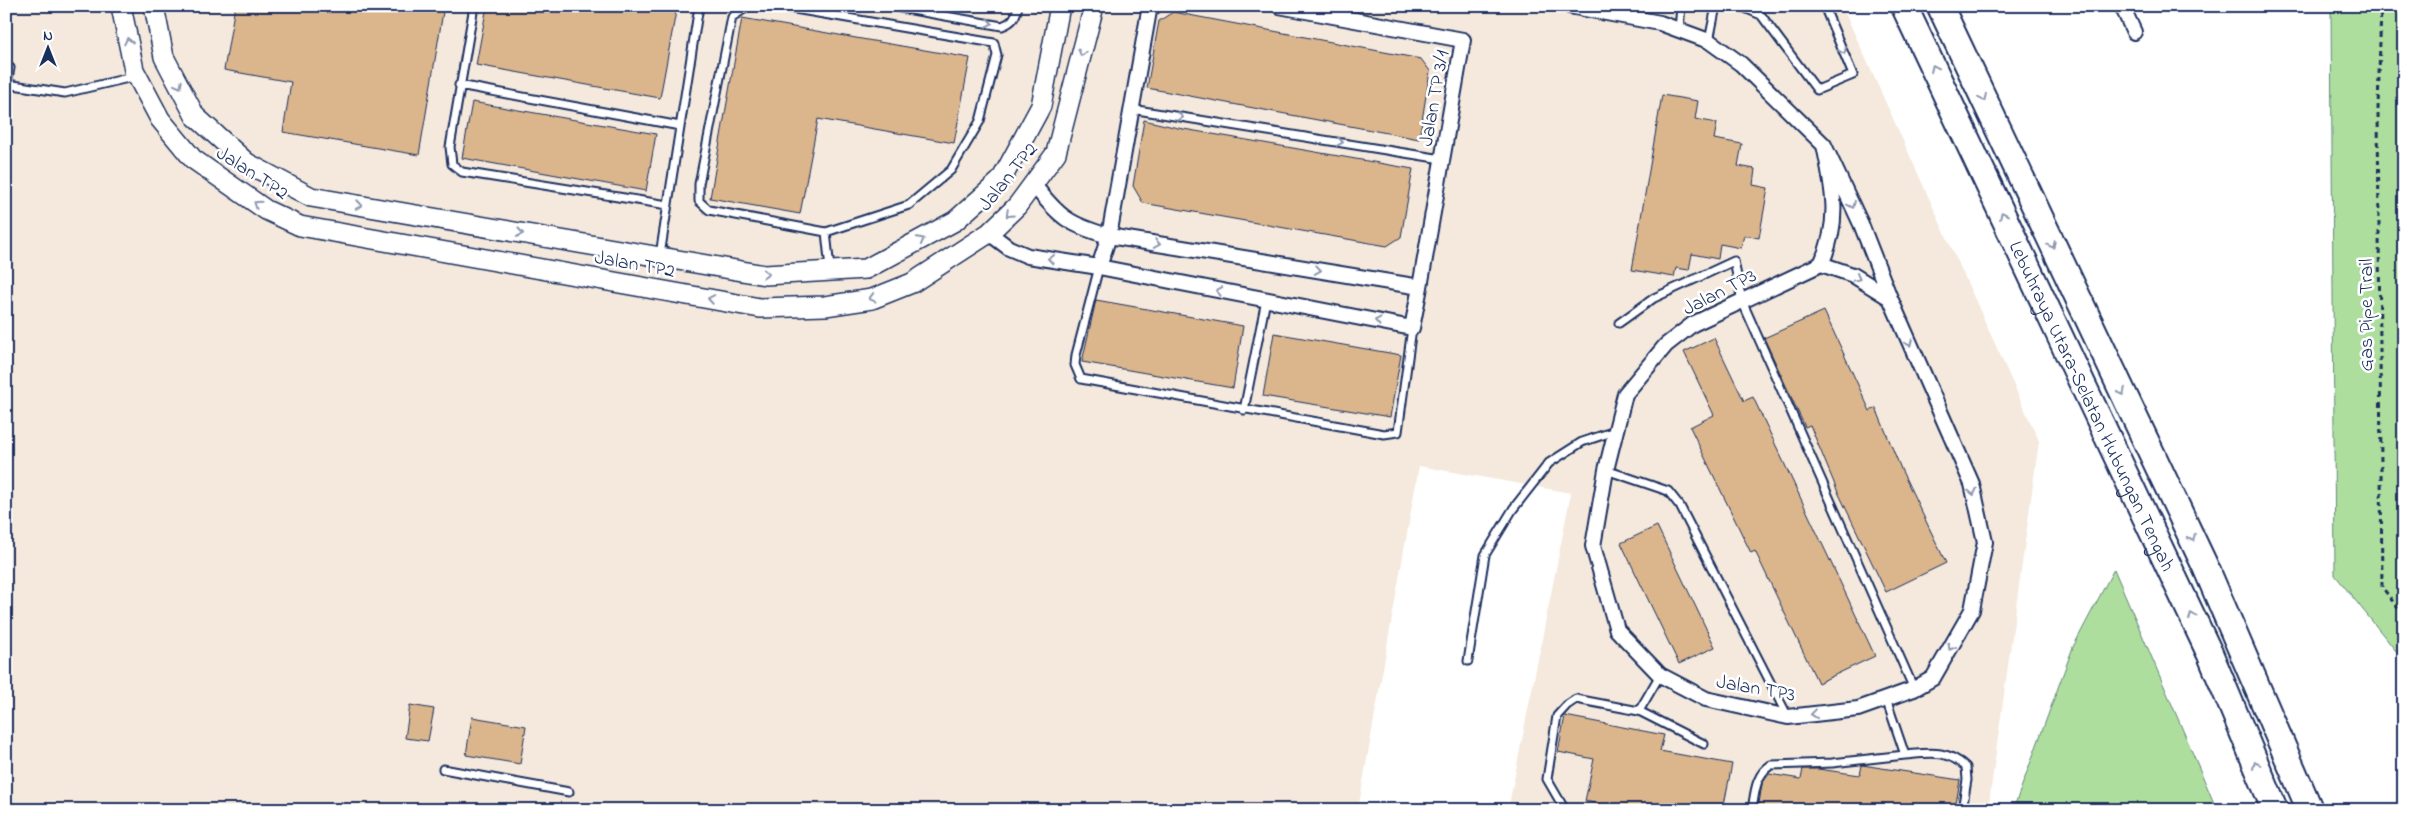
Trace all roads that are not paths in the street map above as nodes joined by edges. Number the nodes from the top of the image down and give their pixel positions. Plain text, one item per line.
1 (121, 6) edge
2 (154, 6) edge
3 (474, 6) edge
4 (699, 6) edge
5 (749, 6) edge
6 (777, 6) edge
7 (890, 6) edge
8 (1018, 6) edge
9 (1060, 6) edge
10 (1154, 6) edge
11 (1279, 6) edge
12 (1570, 6) edge
13 (1681, 6) edge
14 (1716, 6) edge
15 (1740, 6) edge
16 (1824, 6) edge
17 (1904, 6) edge
18 (1940, 6) edge
19 (2122, 6) edge
20 (1095, 7) edge
21 (1679, 30) junction
22 (2134, 32) dead end
23 (1709, 42) junction
24 (6, 66) edge
25 (138, 76) junction
26 (459, 85) junction
27 (7, 87) edge
28 (1131, 109) junction
29 (680, 126) junction
30 (1824, 145) junction
31 (1442, 159) junction
32 (1034, 185) junction
33 (668, 204) junction
34 (826, 232) junction
35 (989, 233) junction
36 (1109, 236) junction
37 (660, 257) junction
38 (1821, 264) junction
39 (1099, 267) junction
40 (830, 272) junction
41 (1420, 287) junction
42 (1890, 298) junction
43 (1266, 300) junction
44 (1742, 301) junction
45 (1619, 323) dead end
46 (1412, 328) junction
47 (1244, 410) junction
48 (1616, 431) junction
49 (1606, 470) junction
50 (1468, 661) dead end
51 (1660, 675) junction
52 (1914, 689) junction
53 (1886, 699) junction
54 (1639, 711) junction
55 (1788, 717) junction
56 (1704, 744) dead end
57 (1905, 755) junction
58 (443, 769) dead end
59 (570, 792) dead end
60 (1564, 810) edge
61 (1752, 810) edge
62 (1962, 810) edge
63 (2275, 810) edge
64 (2310, 810) edge

25 -> 1 street, Jalan TP2
2 -> 37 street, Jalan TP2
3 - 26 lane
4 - 29 lane
5 - 34 lane
6 - 34 lane
7 -> 8 lane
40 -> 9 street, Jalan TP2
10 - 28 street
11 - 31 street, Jalan TP 3/1
12 - 21 street, Jalan TP3
13 - 21 lane
14 - 23 lane
16 -> 15 lane
63 -> 17 highway, Lebuhraya Utara–Selatan Hubungan Tengah
18 -> 64 highway, Lebuhraya Utara–Selatan Hubungan Tengah
19 - 22 street
20 -> 32 street, Jalan TP2
21 - 23 street, Jalan TP3
23 - 30 street, Jalan TP3
24 - 27 lane
25 - 27 lane
35 -> 25 street, Jalan TP2
26 - 29 lane
26 - 33 lane
28 -> 31 lane
28 - 36 street
29 - 33 lane
30 - 38 street
30 -> 42 street, Jalan TP3
31 - 41 street, Jalan TP 3/1
32 -> 35 street, Jalan TP2
32 - 36 street
33 - 37 lane
34 - 40 lane
39 -> 35 street
36 - 39 street
36 -> 41 street
37 -> 40 street, Jalan TP2
38 -> 42 street
38 - 44 street, Jalan TP3
43 -> 39 street
39 - 47 lane
41 - 46 street, Jalan TP 3/1
42 -> 52 street, Jalan TP3
46 -> 43 street
43 - 47 lane
44 - 45 lane
44 - 48 street, Jalan TP3
44 - 52 lane
46 - 47 lane
48 - 49 street, Jalan TP3
48 - 50 lane
49 - 51 street, Jalan TP3
49 - 55 lane
51 - 54 lane
51 - 55 street, Jalan TP3
52 - 53 street, Jalan TP3
53 -> 55 street, Jalan TP3
53 - 57 lane
54 - 56 lane
54 - 60 lane
57 - 61 lane
57 - 62 lane
58 - 59 lane

